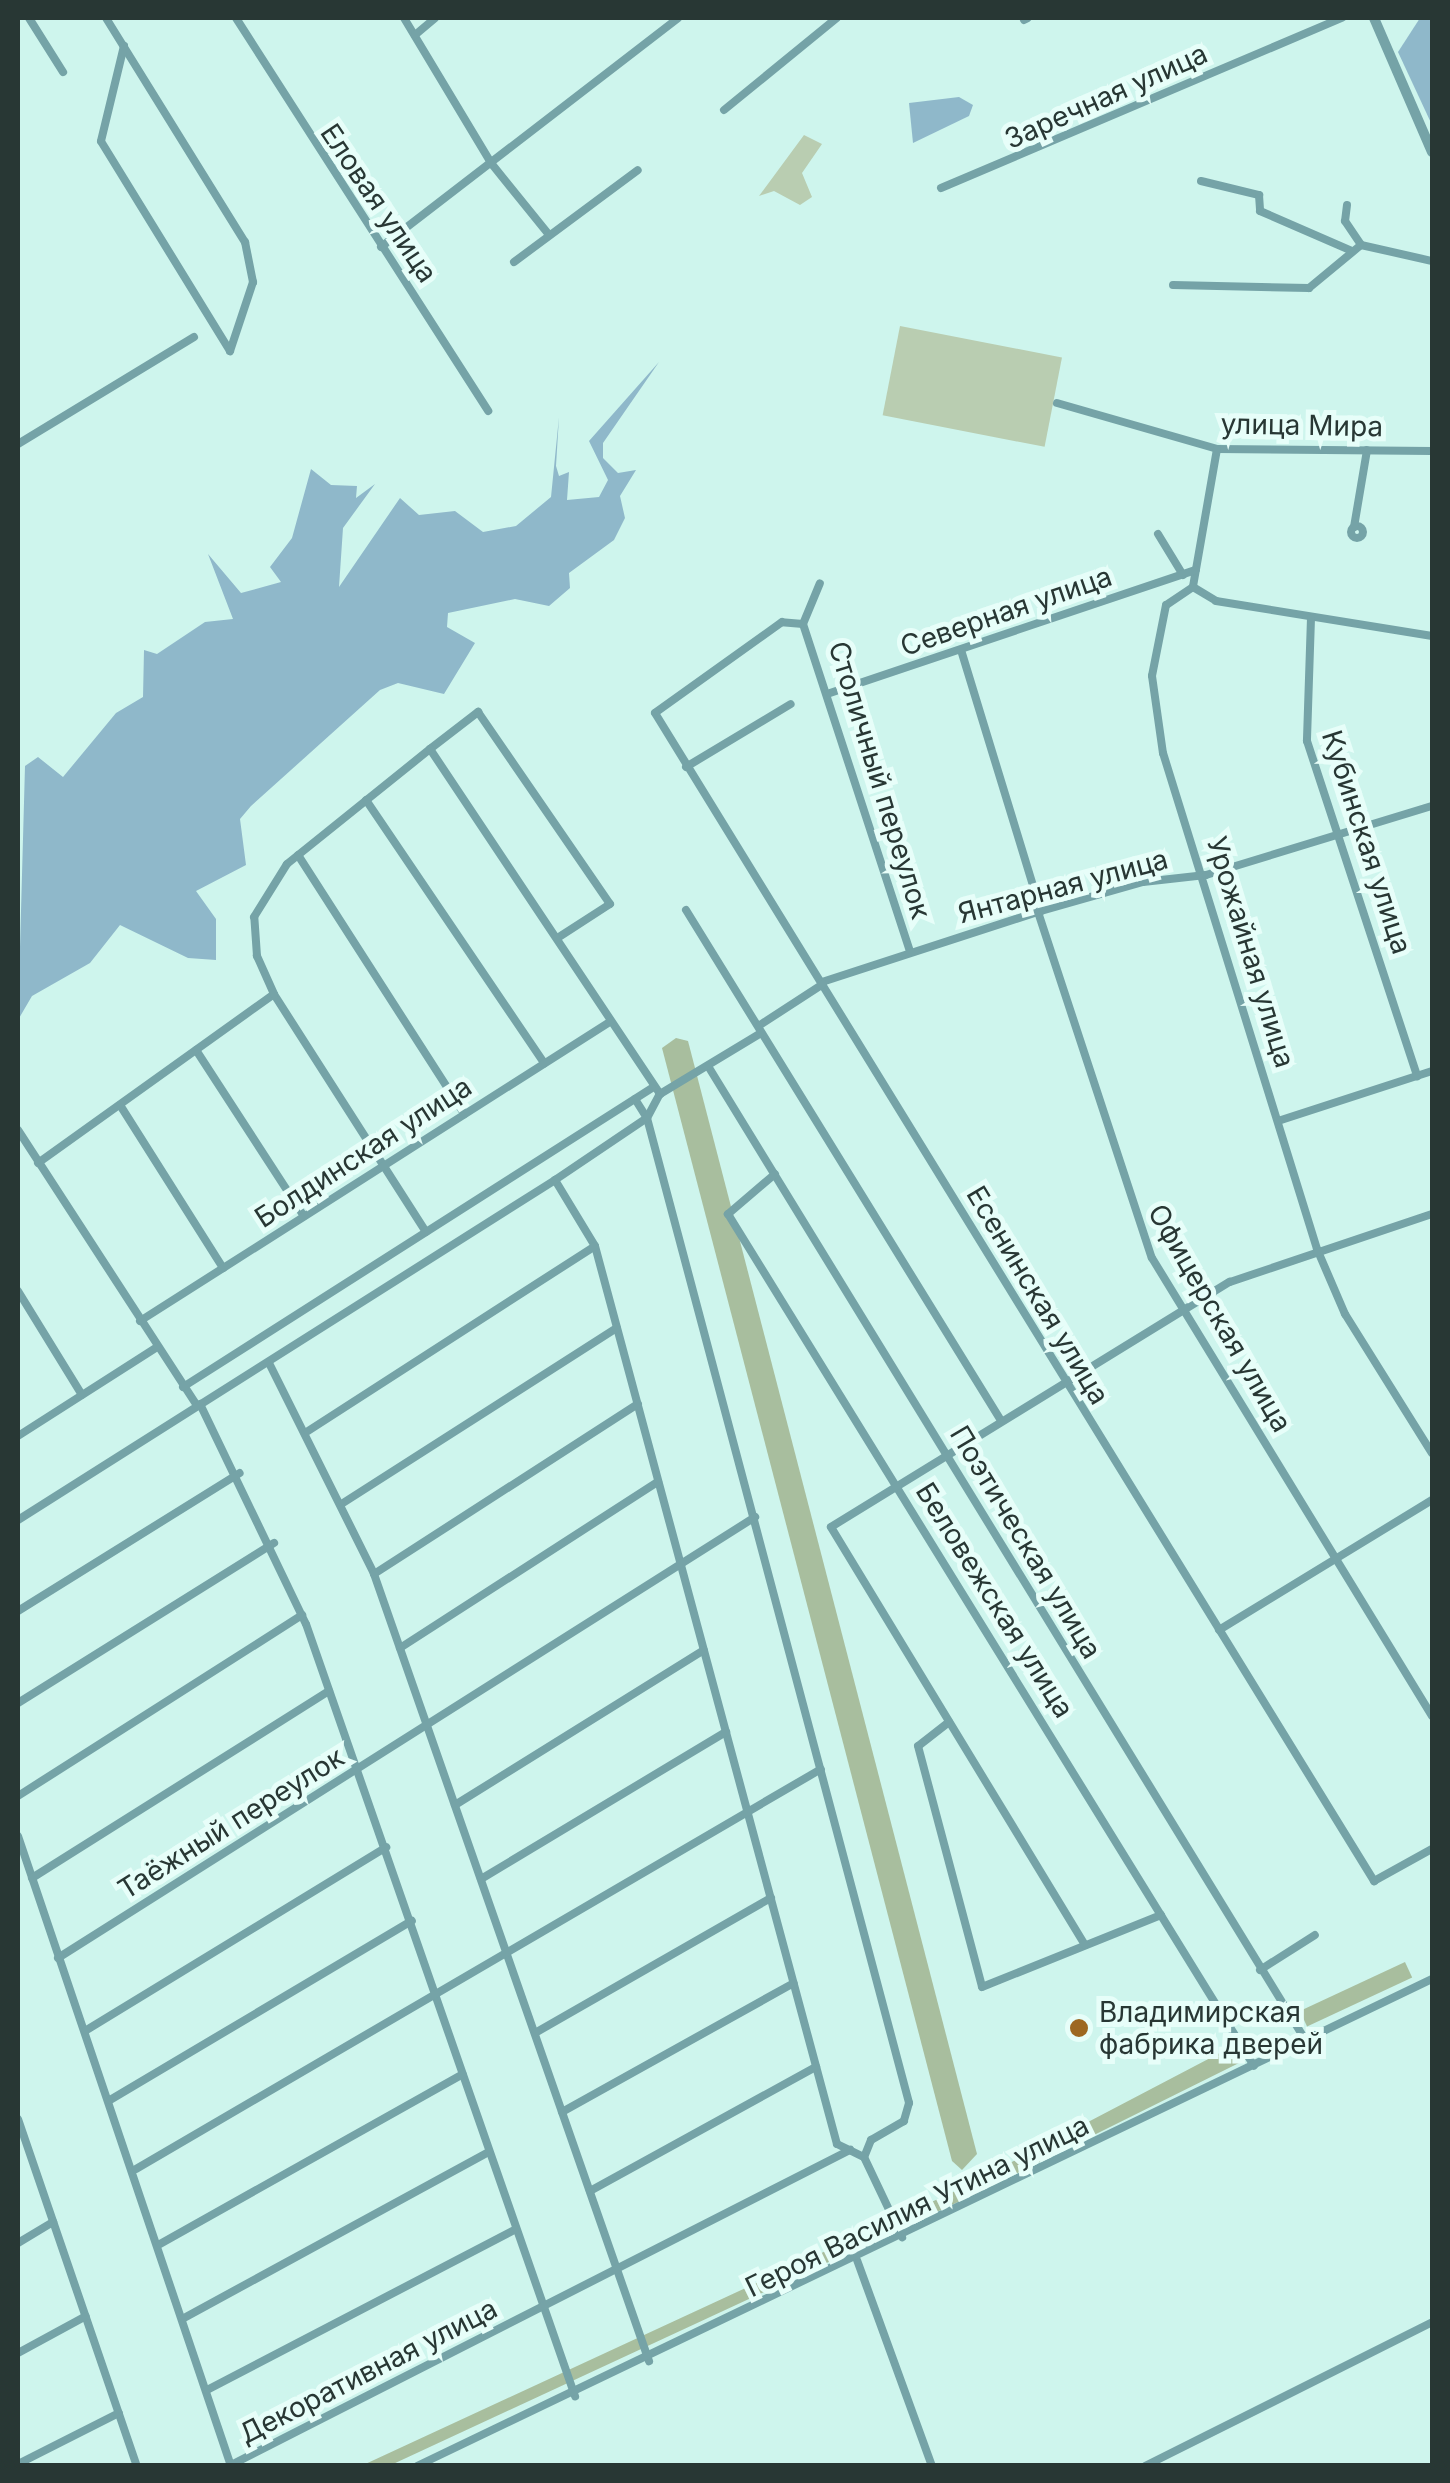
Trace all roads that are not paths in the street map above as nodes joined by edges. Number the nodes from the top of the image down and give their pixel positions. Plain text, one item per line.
1 (29, 18) edge
2 (106, 18) edge
3 (236, 18) edge
4 (404, 18) edge
5 (436, 18) edge
6 (678, 18) edge
7 (837, 18) edge
8 (1342, 18) edge
9 (1376, 19) edge
10 (415, 35) junction
11 (124, 46) junction
12 (63, 72) dead end
13 (724, 110) dead end
14 (1432, 152) edge
15 (492, 163) junction
16 (638, 170) dead end
17 (1201, 180) dead end
18 (941, 188) dead end
19 (1348, 205) dead end
20 (549, 235) junction
21 (1361, 246) junction
22 (381, 247) junction
23 (1352, 250) junction
24 (1432, 261) edge
25 (514, 262) dead end
26 (1173, 284) dead end
27 (194, 337) dead end
28 (1057, 403) dead end
29 (488, 411) dead end
30 (18, 444) edge
31 (1217, 448) junction
32 (1367, 450) junction
33 (1432, 451) edge
34 (1354, 527) dead end
35 (1158, 534) dead end
36 (1196, 570) junction
37 (1183, 574) junction
38 (820, 583) dead end
39 (1194, 587) junction
40 (1311, 618) junction
41 (803, 624) junction
42 (1432, 636) edge
43 (961, 650) junction
44 (830, 693) junction
45 (790, 704) dead end
46 (430, 749) junction
47 (686, 766) junction
48 (366, 800) junction
49 (1432, 806) edge
50 (1344, 834) junction
51 (298, 854) junction
52 (1206, 876) junction
53 (686, 910) dead end
54 (1040, 911) junction
55 (559, 937) junction
56 (910, 952) junction
57 (822, 983) junction
58 (274, 994) junction
59 (610, 1021) junction
60 (760, 1029) junction
61 (196, 1050) junction
62 (544, 1063) junction
63 (708, 1066) junction
64 (1432, 1071) edge
65 (1417, 1076) junction
66 (656, 1091) junction
67 (634, 1099) junction
68 (120, 1104) junction
69 (464, 1114) junction
70 (647, 1118) junction
71 (1278, 1120) junction
72 (18, 1130) edge
73 (38, 1162) junction
74 (383, 1166) junction
75 (775, 1174) junction
76 (555, 1180) junction
77 (1432, 1214) edge
78 (304, 1216) junction
79 (426, 1232) junction
80 (595, 1246) junction
81 (1317, 1249) junction
82 (223, 1268) junction
83 (18, 1291) edge
84 (1184, 1308) junction
85 (140, 1321) junction
86 (617, 1328) junction
87 (157, 1347) junction
88 (269, 1363) junction
89 (1062, 1378) junction
90 (182, 1387) junction
91 (82, 1394) junction
92 (638, 1404) junction
93 (199, 1405) junction
94 (1000, 1419) junction
95 (308, 1431) junction
96 (18, 1436) edge
97 (946, 1453) junction
98 (1432, 1454) edge
99 (240, 1472) junction
100 (658, 1482) junction
101 (896, 1484) junction
102 (1432, 1500) edge
103 (343, 1504) junction
104 (755, 1518) junction
105 (18, 1520) edge
106 (274, 1543) junction
107 (1336, 1558) junction
108 (681, 1564) junction
109 (374, 1574) junction
110 (18, 1611) edge
111 (302, 1615) junction
112 (1219, 1630) junction
113 (400, 1648) junction
114 (704, 1650) junction
115 (329, 1691) junction
116 (18, 1703) edge
117 (1432, 1716) edge
118 (949, 1722) junction
119 (428, 1726) junction
120 (726, 1732) junction
121 (821, 1768) junction
122 (358, 1770) junction
123 (18, 1796) edge
124 (455, 1805) junction
125 (748, 1812) junction
126 (18, 1836) edge
127 (386, 1847) junction
128 (1432, 1849) edge
129 (32, 1878) junction
130 (481, 1879) junction
131 (771, 1898) junction
132 (1161, 1915) junction
133 (412, 1921) junction
134 (1315, 1935) dead end
135 (1085, 1945) junction
136 (508, 1955) junction
137 (58, 1958) junction
138 (1260, 1970) junction
139 (1432, 1978) edge
140 (794, 1983) junction
141 (438, 1995) junction
142 (85, 2032) junction
143 (534, 2034) junction
144 (1306, 2041) junction
145 (1254, 2066) junction
146 (816, 2067) junction
147 (463, 2074) junction
148 (110, 2100) junction
149 (562, 2112) junction
150 (18, 2119) edge
151 (21, 2139) edge
152 (850, 2150) junction
153 (489, 2152) junction
154 (864, 2157) junction
155 (136, 2169) junction
156 (590, 2192) junction
157 (53, 2222) junction
158 (514, 2230) junction
159 (902, 2238) junction
160 (18, 2243) edge
161 (160, 2244) junction
162 (858, 2260) junction
163 (617, 2270) junction
164 (540, 2309) junction
165 (86, 2316) junction
166 (184, 2318) junction
167 (1432, 2322) edge
168 (18, 2353) edge
169 (648, 2361) junction
170 (207, 2390) junction
171 (574, 2396) junction
172 (119, 2413) junction
173 (18, 2464) edge
174 (231, 2465) edge
175 (137, 2466) edge
176 (417, 2466) edge
177 (932, 2466) edge
178 (1144, 2466) edge

1 - 12 street
2 - 11 street
3 - 22 street, Еловая улица
4 - 10 street
5 - 10 street
6 - 15 street
7 - 13 street
8 - 18 street, Заречная улица
9 - 14 street
10 - 15 street
11 - 11 street
15 - 20 street
15 - 22 street
16 - 20 street
17 - 23 street
19 - 21 street
20 - 25 street
21 - 23 street
21 - 24 street
22 - 29 street, Еловая улица
23 - 26 street
27 - 30 street
28 - 31 street, улица Мира
31 - 32 street, улица Мира
31 - 36 street
32 - 33 street, улица Мира
32 - 34 street
35 - 37 street
36 - 37 street, Северная улица
36 - 39 street
37 - 43 street, Северная улица
38 - 41 street
39 - 40 street
39 - 52 street, Урожайная улица
40 - 42 street
40 - 50 street, Кубинская улица
41 - 44 street, Столичный переулок
41 - 47 street, Есенинская улица
43 - 44 street, Северная улица
43 - 54 street, Офицерская улица
44 - 56 street, Столичный переулок
45 - 47 street
46 - 48 street
46 - 55 street
46 - 55 street
47 - 57 street, Есенинская улица
48 - 51 street
48 - 62 street
49 - 50 street, Янтарная улица
50 - 52 street, Янтарная улица
50 - 65 street, Кубинская улица
51 - 58 street
51 - 69 street
52 - 54 street, Янтарная улица
52 - 71 street, Урожайная улица
53 - 60 street
54 - 56 street, Янтарная улица
54 - 84 street, Офицерская улица
55 - 59 street
56 - 57 street, Янтарная улица
57 - 60 street, Янтарная улица
57 - 89 street, Есенинская улица
58 - 61 street
58 - 74 street
59 - 62 street, Болдинская улица
59 - 66 street
60 - 63 street, Янтарная улица
60 - 94 street
61 - 68 street
61 - 78 street
62 - 69 street, Болдинская улица
63 - 66 street, Янтарная улица
63 - 75 street, Поэтическая улица
64 - 65 street
65 - 71 street
66 - 67 street, Янтарная улица
66 - 70 street
67 - 70 street
67 - 79 street, Янтарная улица
68 - 73 street
68 - 82 street
69 - 74 street, Болдинская улица
70 - 76 street
70 - 104 street
71 - 81 street, Урожайная улица
72 - 73 street
73 - 85 street
74 - 78 street, Болдинская улица
74 - 79 street
75 - 97 street, Поэтическая улица
75 - 101 street, Беловежская улица
76 - 80 street
76 - 88 street
77 - 81 street
78 - 82 street, Болдинская улица
79 - 90 street, Янтарная улица
80 - 86 street
80 - 95 street
81 - 84 street
81 - 98 street, Урожайная улица
82 - 85 street, Болдинская улица
83 - 91 street
84 - 89 street
84 - 107 street, Офицерская улица
85 - 87 street
86 - 92 street
86 - 103 street
87 - 90 street
87 - 91 street
88 - 93 street
88 - 95 street
89 - 94 street
89 - 112 street, Есенинская улица
90 - 93 street
91 - 96 street
92 - 100 street
92 - 109 street
93 - 99 street
93 - 105 street
94 - 97 street
95 - 103 street
97 - 101 street
97 - 138 street, Поэтическая улица
99 - 106 street
99 - 110 street
100 - 108 street
100 - 113 street
101 - 118 street
101 - 132 street, Беловежская улица
102 - 107 street
103 - 109 street
104 - 108 street, Таёжный переулок
104 - 121 street
106 - 111 street
106 - 116 street
107 - 112 street
107 - 117 street, Офицерская улица
108 - 114 street
108 - 119 street, Таёжный переулок
109 - 113 street
111 - 115 street
111 - 123 street
112 - 128 street, Есенинская улица
113 - 119 street
114 - 120 street
114 - 124 street
115 - 122 street
115 - 129 street
118 - 135 street
118 - 135 street
119 - 122 street, Таёжный переулок
119 - 124 street
120 - 125 street
120 - 130 street
121 - 125 street
121 - 154 street
122 - 127 street
122 - 137 street, Таёжный переулок
124 - 130 street
125 - 131 street
125 - 136 street
126 - 129 street, Декоративная улица
127 - 133 street
127 - 142 street
129 - 137 street, Декоративная улица
130 - 136 street
131 - 140 street
131 - 143 street
132 - 135 street
132 - 145 street, Беловежская улица
133 - 141 street
133 - 148 street
134 - 138 street
136 - 141 street
136 - 143 street
137 - 142 street, Декоративная улица
138 - 144 street, Поэтическая улица
139 - 144 street, Героя Василия Утина улица
140 - 146 street
140 - 149 street
141 - 147 street
141 - 155 street
142 - 148 street, Декоративная улица
143 - 149 street
144 - 145 street, Героя Василия Утина улица
145 - 159 street, Героя Василия Утина улица
146 - 152 street
146 - 156 street
147 - 153 street
147 - 161 street
148 - 155 street, Декоративная улица
149 - 156 street
150 - 151 street
151 - 157 street
152 - 154 street
152 - 163 street, Декоративная улица
153 - 158 street
153 - 166 street
154 - 159 street
155 - 161 street, Декоративная улица
156 - 163 street
157 - 160 street
157 - 165 street
158 - 164 street
158 - 170 street
159 - 162 street, Героя Василия Утина улица
161 - 166 street, Декоративная улица
162 - 169 street, Героя Василия Утина улица
162 - 177 street
163 - 164 street, Декоративная улица
163 - 169 street
164 - 171 street
164 - 174 street, Декоративная улица
165 - 168 street
165 - 172 street
166 - 170 street, Декоративная улица
167 - 178 street
169 - 171 street, Героя Василия Утина улица
170 - 174 street, Декоративная улица
171 - 176 street, Героя Василия Утина улица
172 - 173 street
172 - 175 street

